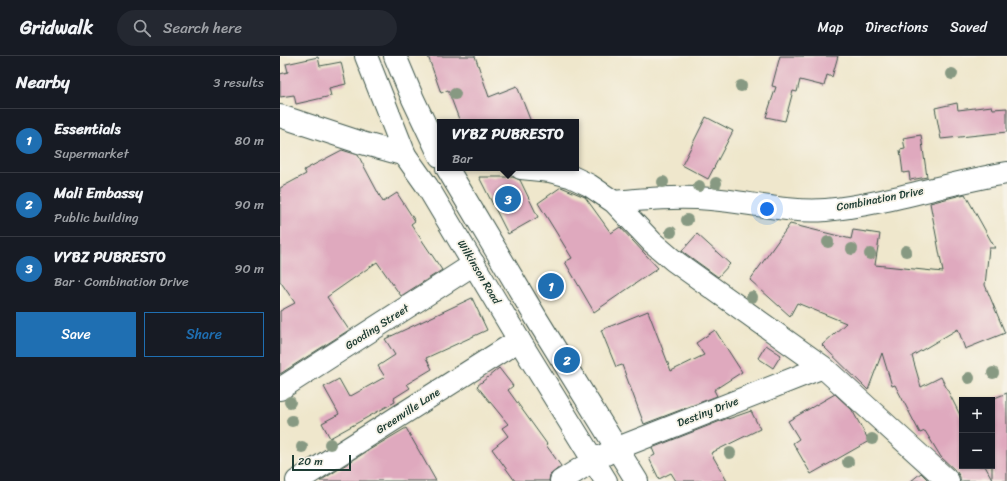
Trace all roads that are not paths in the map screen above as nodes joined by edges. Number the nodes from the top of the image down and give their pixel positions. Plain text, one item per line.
1 (366, 56) edge
2 (395, 56) edge
3 (280, 116) edge
4 (437, 150) edge
5 (405, 155) junction
6 (449, 171) edge
7 (550, 171) edge
8 (1007, 173) edge
9 (614, 202) junction
10 (474, 264) junction
11 (519, 340) junction
12 (823, 367) junction
13 (280, 389) edge
14 (618, 448) junction
15 (594, 460) junction
16 (297, 481) edge
17 (562, 481) edge
18 (606, 481) edge
19 (637, 481) edge
20 (948, 481) edge

1 - 5 street, Wilkinson Road
2 - 4 street
3 - 5 street
5 - 10 street, Wilkinson Road
6 - 14 street
7 - 9 street
8 - 9 street, Combination Drive
9 - 12 street
10 - 11 street, Wilkinson Road
10 - 13 street, Gooding Street
11 - 15 street, Wilkinson Road
11 - 16 street, Greenville Lane
12 - 14 street, Destiny Drive
12 - 20 street
14 - 15 street, Destiny Drive
14 - 19 street
15 - 17 street, Destiny Drive
15 - 18 street, Wilkinson Road

